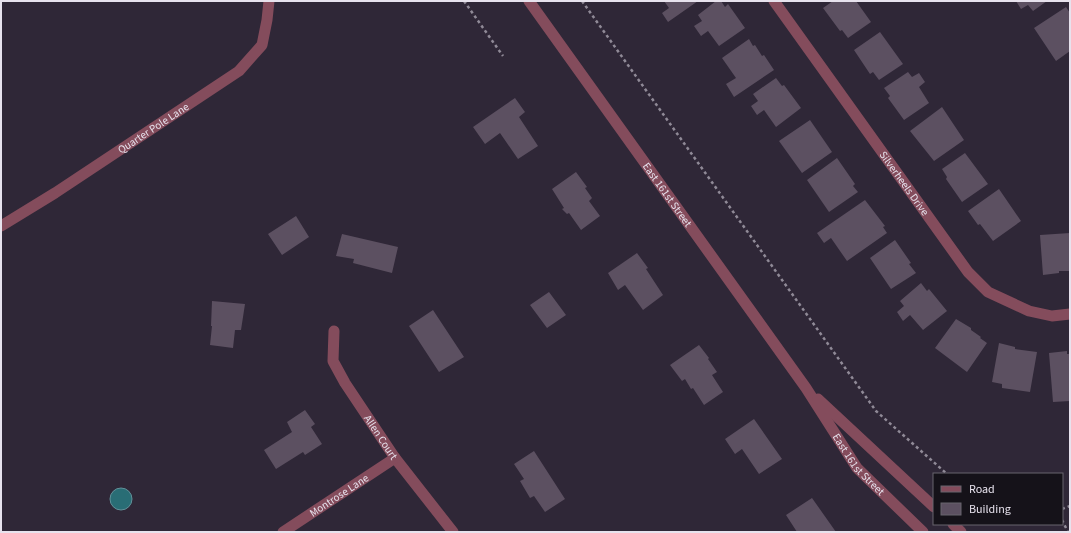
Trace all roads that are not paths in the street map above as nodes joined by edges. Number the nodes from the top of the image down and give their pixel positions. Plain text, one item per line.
1 (268, 1) edge
2 (529, 1) edge
3 (774, 1) edge
4 (1, 226) edge
5 (1070, 314) edge
6 (334, 331) dead end
7 (806, 388) junction
8 (395, 458) junction
9 (933, 506) edge
10 (953, 525) edge
11 (283, 532) edge
12 (453, 532) edge
13 (923, 532) edge
14 (961, 532) edge

1 - 4 street, Quarter Pole Lane
2 - 7 street, East 161st Street
3 - 5 street, Silverheels Drive
6 - 8 street, Allen Court
7 - 9 street, East 161st Street
7 - 13 street, East 161st Street
8 - 11 street, Montrose Lane
8 - 12 street, Allen Court
10 - 14 street

